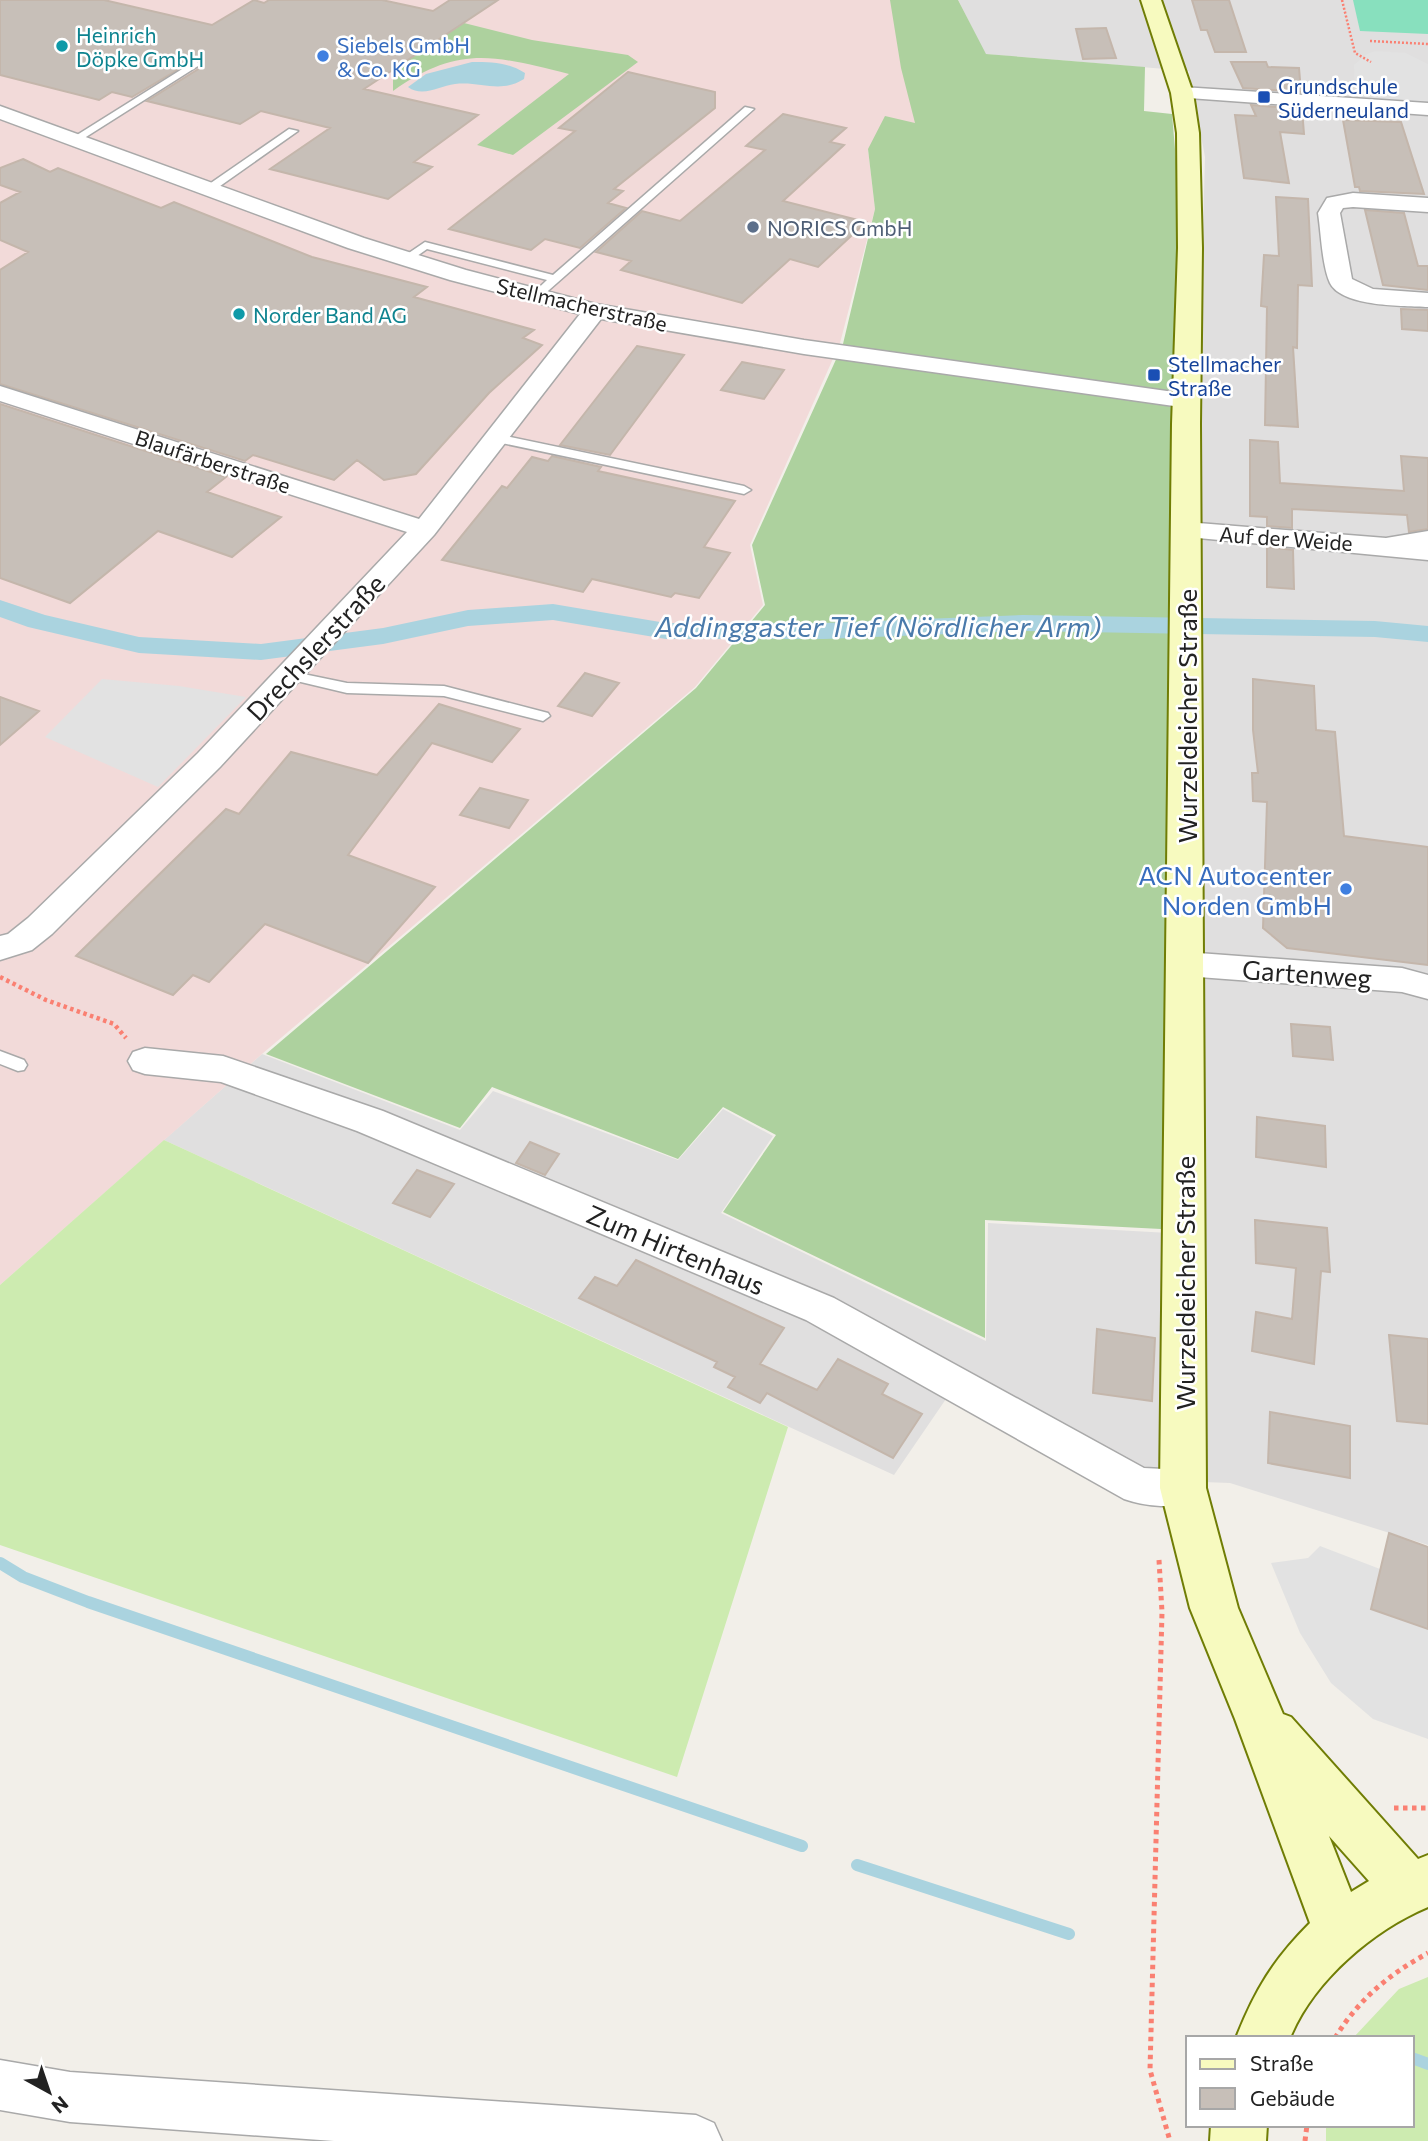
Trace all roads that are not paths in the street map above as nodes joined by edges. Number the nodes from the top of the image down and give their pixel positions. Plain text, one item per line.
1 (1151, 0) edge
2 (195, 64) dead end
3 (1182, 93) junction
4 (748, 109) dead end
5 (1428, 109) edge
6 (0, 112) edge
7 (34, 125) junction
8 (293, 131) dead end
9 (11, 136) dead end
10 (74, 139) junction
11 (209, 189) junction
12 (1428, 205) edge
13 (407, 259) junction
14 (556, 279) junction
15 (536, 296) junction
16 (1428, 300) edge
17 (595, 312) junction
18 (0, 393) edge
19 (1188, 401) junction
20 (496, 438) junction
21 (744, 490) dead end
22 (425, 529) junction
23 (1186, 530) junction
24 (1428, 539) edge
25 (1386, 546) junction
26 (1428, 552) edge
27 (297, 666) junction
28 (543, 716) dead end
29 (0, 948) edge
30 (1185, 964) junction
31 (1428, 987) edge
32 (0, 1057) edge
33 (145, 1062) road end
34 (18, 1065) dead end
35 (1183, 1488) junction
36 (1260, 1719) junction
37 (1421, 1886) edge
38 (1339, 1931) junction
39 (1264, 2036) edge
40 (0, 2085) edge
41 (696, 2141) edge

1 - 3 main road, Wurzeldeicher Straße
2 - 10 lane
3 - 5 street
3 - 19 main road, Wurzeldeicher Straße
4 - 14 lane
6 - 7 street, Stellmacherstraße
7 - 9 street
7 - 10 street, Stellmacherstraße
8 - 11 lane
10 - 11 street, Stellmacherstraße
11 - 13 street, Stellmacherstraße
12 - 16 street
13 - 14 lane
13 - 15 street, Stellmacherstraße
14 - 15 lane
15 - 17 street, Stellmacherstraße
17 - 19 street, Stellmacherstraße
17 - 20 street, Drechslerstraße
18 - 22 street, Blaufärberstraße
19 - 23 main road, Wurzeldeicher Straße
20 - 21 lane
20 - 22 street, Drechslerstraße
22 - 27 street, Drechslerstraße
23 - 25 street, Auf der Weide
23 - 30 main road, Wurzeldeicher Straße
24 - 25 street, Auf der Weide
25 - 26 street, Auf der Weide
27 - 28 lane
27 - 29 street, Drechslerstraße
30 - 31 street, Gartenweg
30 - 35 main road, Wurzeldeicher Straße
32 - 34 lane
33 - 35 street, Zum Hirtenhaus
35 - 36 main road, Wurzeldeicher Straße
36 - 37 main road, Wurzeldeicher Straße
36 - 38 main road, Wurzeldeicher Straße
37 - 38 main road
38 - 39 main road
40 - 41 street

